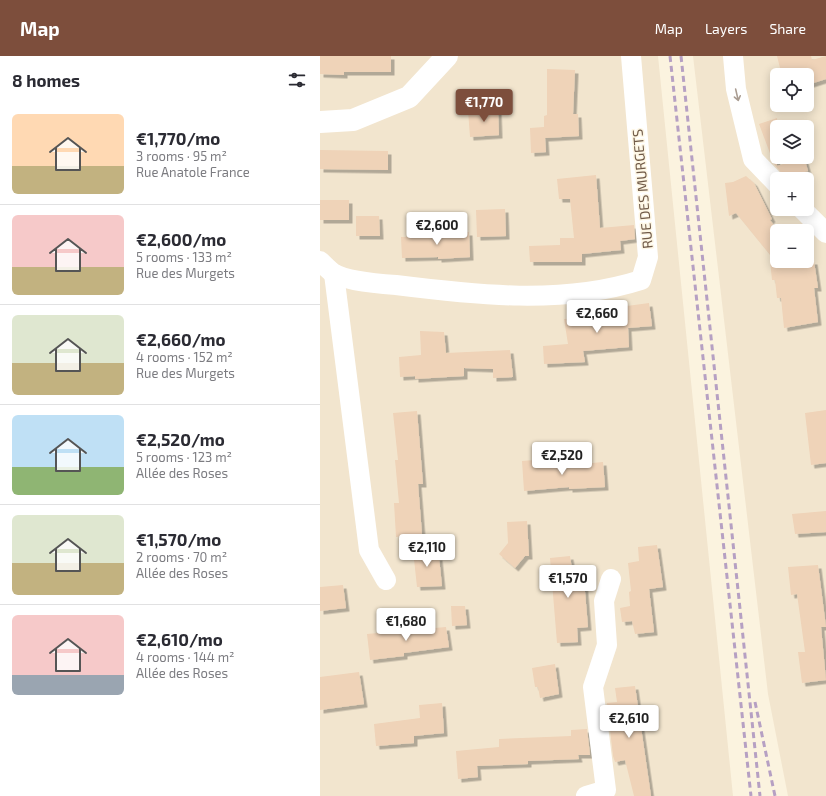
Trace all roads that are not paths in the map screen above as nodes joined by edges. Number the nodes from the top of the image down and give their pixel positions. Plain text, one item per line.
1 (447, 56) edge
2 (631, 56) edge
3 (733, 56) edge
4 (320, 122) edge
5 (770, 177) edge
6 (809, 216) edge
7 (826, 234) edge
8 (327, 267) edge
9 (611, 579) dead end
10 (386, 580) dead end
11 (586, 796) edge

1 - 4 street
2 - 8 street, RUE DES MURGETS
3 -> 5 street
6 - 7 street
8 - 10 street
9 - 11 street

